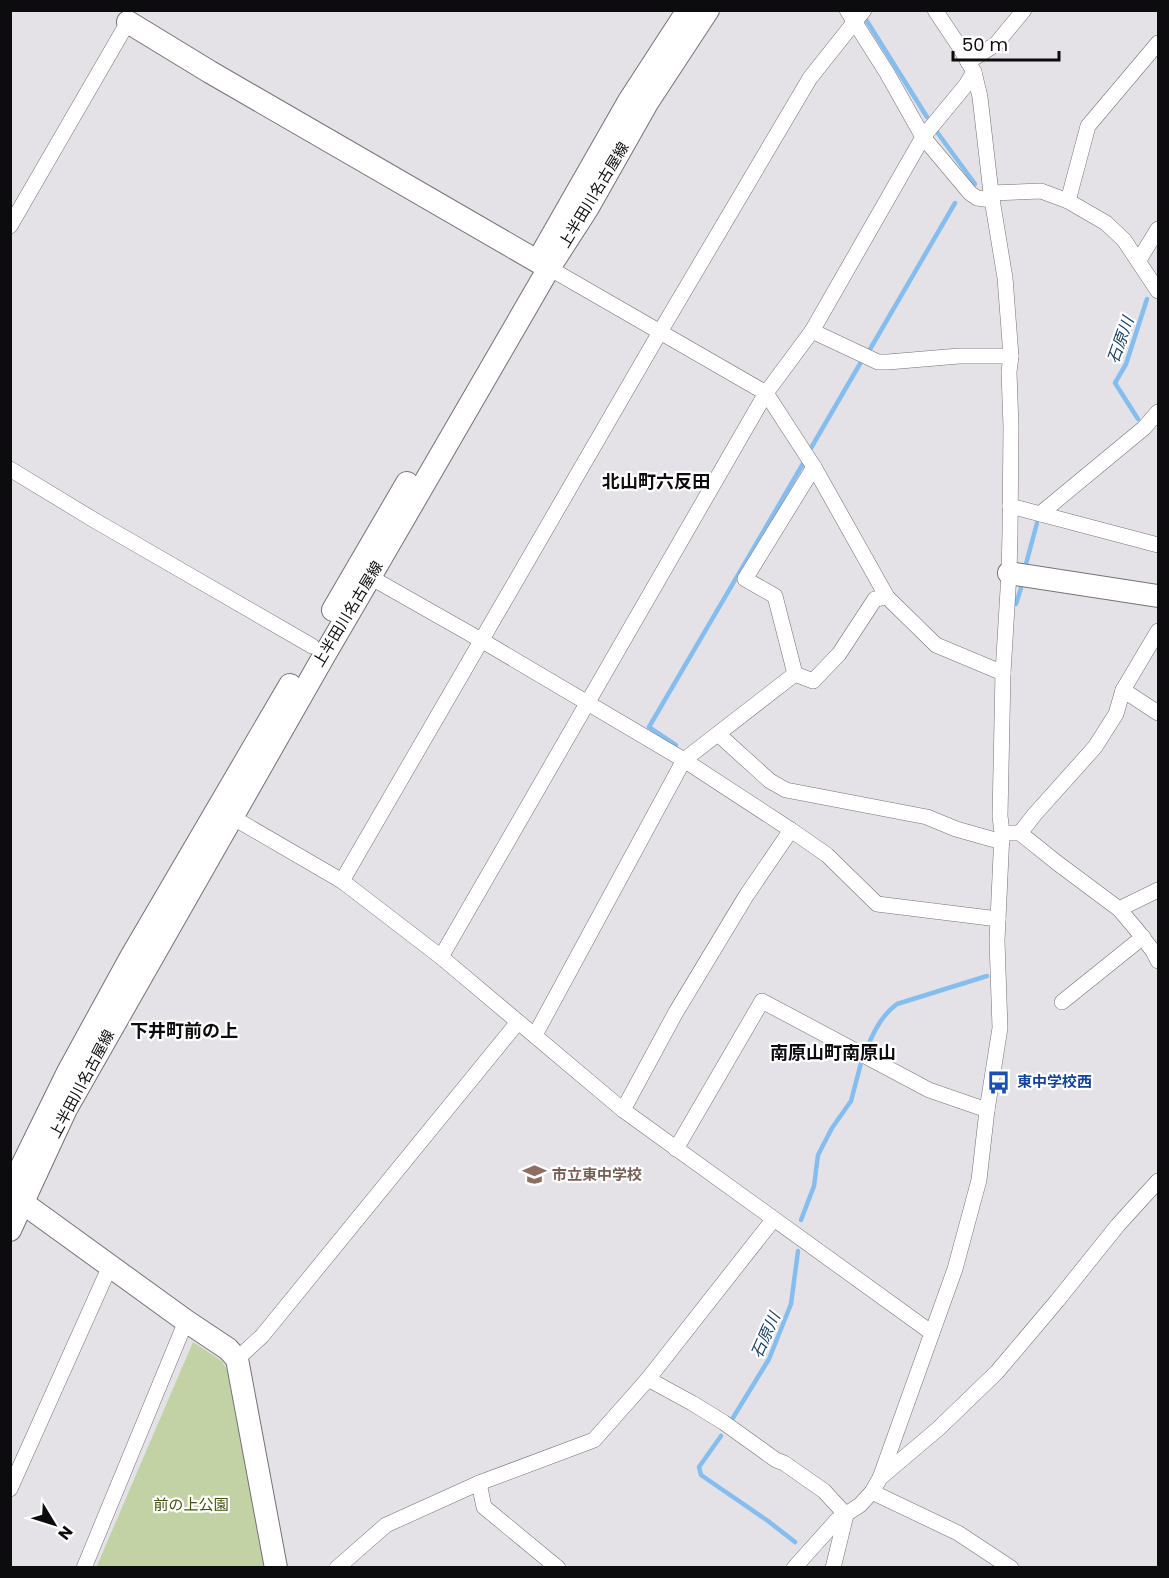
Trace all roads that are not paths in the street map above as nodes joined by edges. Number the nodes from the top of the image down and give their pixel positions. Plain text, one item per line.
1 (688, 10) edge
2 (708, 10) edge
3 (935, 10) edge
4 (1024, 10) edge
5 (855, 14) edge
6 (128, 22) joint
7 (1158, 43) edge
8 (971, 67) junction
9 (923, 136) junction
10 (992, 197) junction
11 (1068, 201) junction
12 (10, 226) edge
13 (1158, 229) edge
14 (1138, 260) junction
15 (543, 265) junction
16 (1158, 291) edge
17 (812, 331) junction
18 (660, 332) junction
19 (1011, 356) junction
20 (766, 393) junction
21 (1157, 415) edge
22 (814, 467) junction
23 (10, 469) edge
24 (1010, 506) junction
25 (1040, 514) junction
26 (1158, 545) edge
27 (1009, 573) junction
28 (370, 577) junction
29 (1158, 596) edge
30 (888, 597) junction
31 (1158, 631) edge
32 (481, 640) junction
33 (312, 646) junction
34 (1003, 673) junction
35 (795, 674) junction
36 (1123, 690) junction
37 (587, 704) junction
38 (1158, 713) edge
39 (718, 734) junction
40 (684, 760) junction
41 (225, 813) junction
42 (791, 830) junction
43 (1020, 833) junction
44 (1002, 838) junction
45 (342, 881) junction
46 (1158, 890) edge
47 (1119, 909) junction
48 (998, 918) junction
49 (1143, 937) junction
50 (441, 957) junction
51 (1158, 961) edge
52 (1062, 1002) dead end
53 (518, 1022) junction
54 (535, 1035) junction
55 (623, 1110) junction
56 (987, 1110) junction
57 (676, 1149) junction
58 (1158, 1181) edge
59 (14, 1196) edge
60 (773, 1220) junction
61 (10, 1230) edge
62 (110, 1266) junction
63 (186, 1321) junction
64 (932, 1333) junction
65 (237, 1359) junction
66 (648, 1379) junction
67 (880, 1478) junction
68 (479, 1483) junction
69 (10, 1489) edge
70 (872, 1492) junction
71 (846, 1515) junction
72 (84, 1568) edge
73 (276, 1568) edge
74 (337, 1568) edge
75 (558, 1568) edge
76 (794, 1568) edge
77 (833, 1568) edge
78 (1011, 1568) edge

1 - 15 main road, 上半田川名古屋線
2 - 15 main road, 上半田川名古屋線
3 - 8 street
4 - 8 street
5 - 9 street
5 - 18 street
6 - 12 street
6 - 15 main road
7 - 11 street
8 - 9 street
8 - 10 street
9 - 10 street
9 - 17 street
10 - 11 street
10 - 19 street
11 - 14 street
13 - 14 street
14 - 16 street
15 - 18 street
15 - 28 main road, 上半田川名古屋線
15 - 33 main road, 上半田川名古屋線
17 - 19 street
17 - 20 street
18 - 20 street
18 - 32 street
19 - 24 street
20 - 22 street
20 - 37 street
21 - 25 street
22 - 30 street
22 - 35 street
23 - 33 street
24 - 25 street
24 - 27 street
25 - 26 street
27 - 29 main road
27 - 34 street
28 - 32 street
28 - 41 main road, 上半田川名古屋線
30 - 34 street
30 - 35 street
31 - 36 street
32 - 37 street
32 - 45 street
33 - 41 main road, 上半田川名古屋線
34 - 44 street
35 - 39 street
36 - 38 street
36 - 43 street
37 - 40 street
37 - 50 street
39 - 40 street
39 - 44 street
40 - 42 street
40 - 54 street
41 - 45 street
41 - 59 main road, 上半田川名古屋線
42 - 48 street
42 - 55 street
43 - 44 street
43 - 47 street
44 - 48 street
45 - 50 street
46 - 47 street
47 - 49 street
48 - 56 street
49 - 51 street
49 - 52 street
50 - 53 street
53 - 54 street
53 - 65 street
54 - 55 street
55 - 57 street
56 - 57 street
56 - 64 street
57 - 60 street
58 - 67 street
59 - 61 main road, 上半田川名古屋線
59 - 62 main road
60 - 64 street
60 - 66 street
62 - 63 main road
62 - 69 street
63 - 65 main road
63 - 72 street
64 - 67 street
65 - 73 main road
66 - 68 street
66 - 71 street
67 - 70 street
68 - 74 street
68 - 75 street
70 - 71 street
70 - 78 street
71 - 76 street
71 - 77 street

